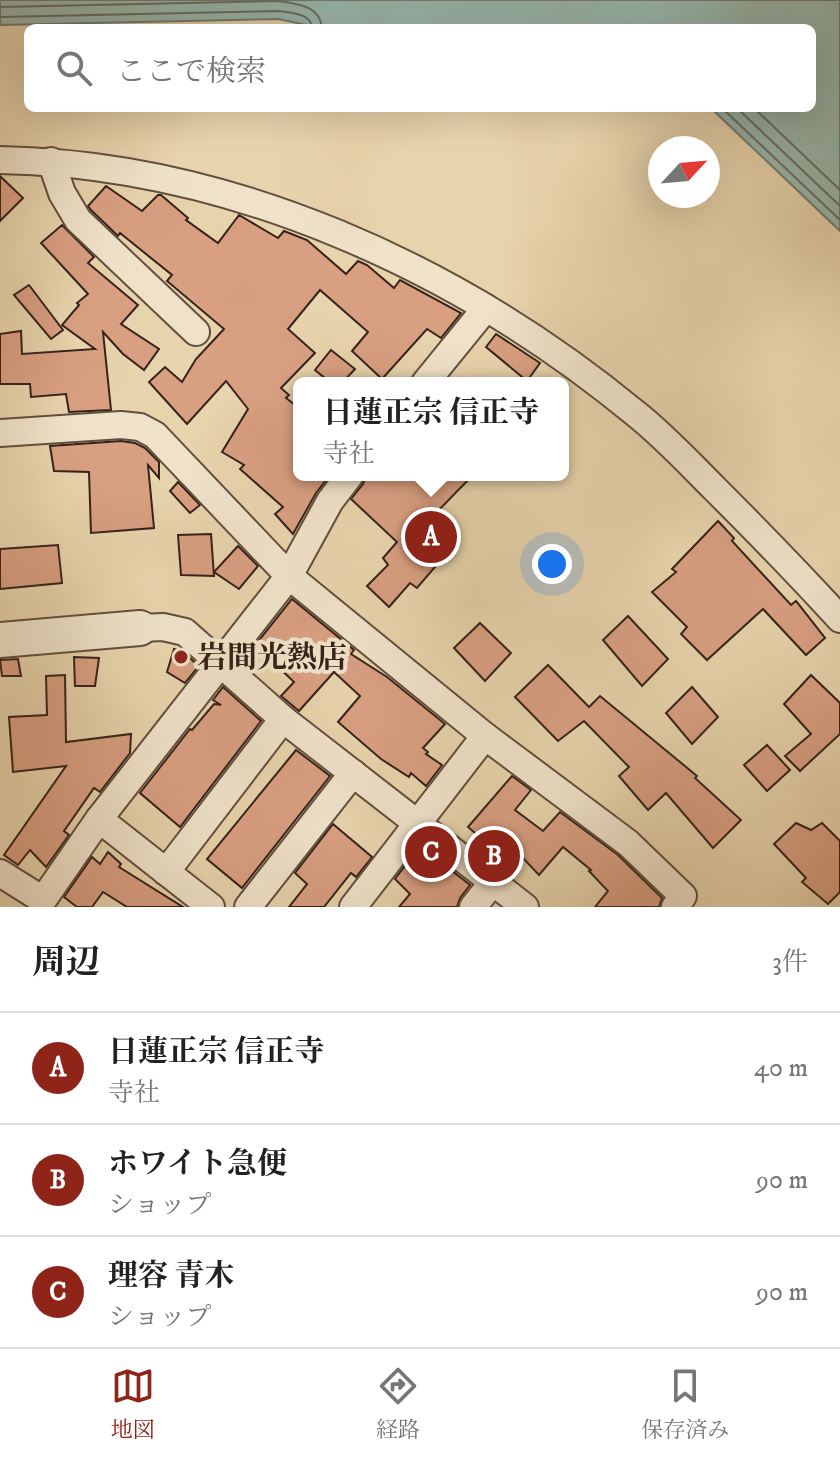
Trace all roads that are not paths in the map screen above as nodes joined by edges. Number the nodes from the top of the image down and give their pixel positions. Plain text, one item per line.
1 (0, 160) edge
2 (51, 161) junction
3 (486, 308) junction
4 (196, 332) dead end
5 (430, 377) edge
6 (0, 433) edge
7 (345, 481) edge
8 (289, 576) junction
9 (840, 619) edge
10 (140, 628) joint
11 (0, 640) edge
12 (220, 661) junction
13 (283, 719) junction
14 (485, 736) junction
15 (353, 773) junction
16 (99, 819) junction
17 (417, 823) junction
18 (166, 872) junction
19 (0, 873) edge
20 (493, 882) junction
21 (41, 904) edge
22 (211, 907) edge
23 (248, 907) edge
24 (353, 907) edge
25 (473, 907) edge
26 (525, 907) edge
27 (675, 907) edge

1 - 2 street
2 - 3 street
2 - 4 street
3 - 5 street
3 - 9 street
6 - 8 street
7 - 8 street
8 - 12 street
8 - 14 street
10 - 11 street
10 - 12 street
12 - 13 street
12 - 16 street
13 - 15 street
13 - 18 street
14 - 17 street
14 - 27 street
15 - 17 street
15 - 23 street
16 - 18 street
16 - 21 street
17 - 20 street
17 - 24 street
18 - 22 street
19 - 21 street
20 - 25 street
20 - 26 street

